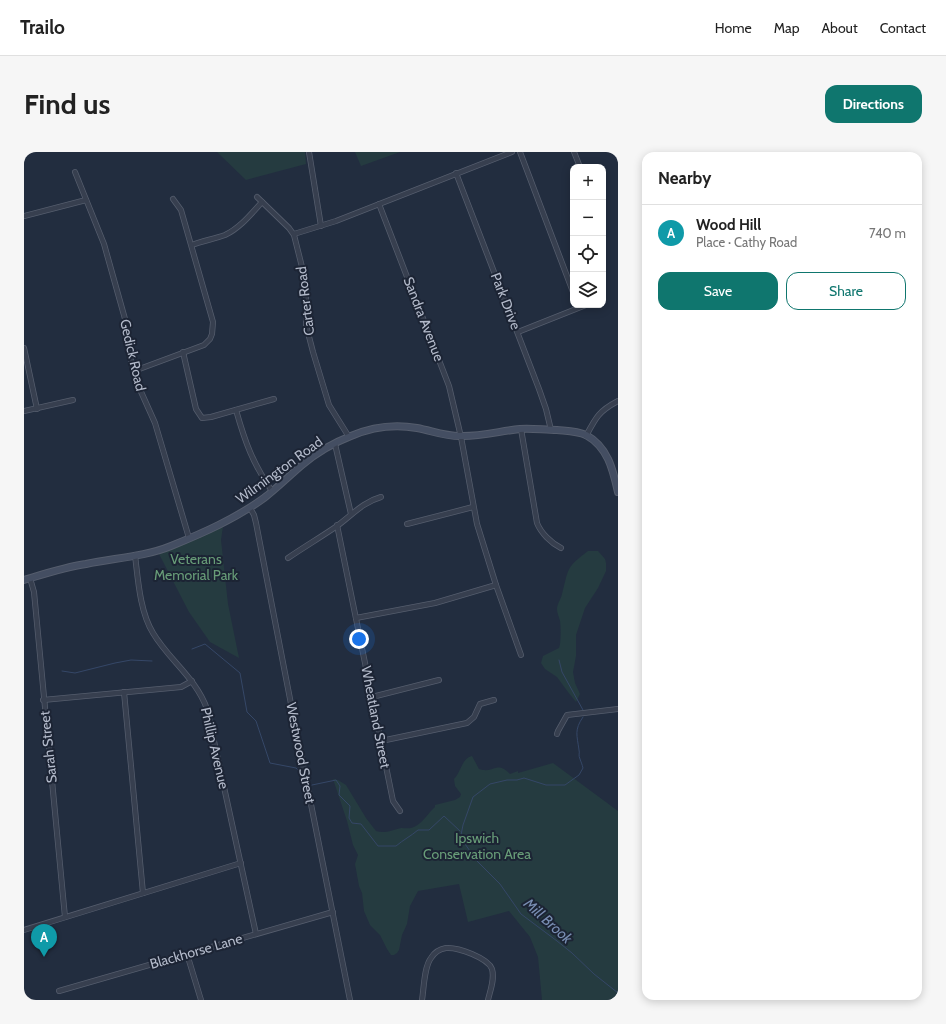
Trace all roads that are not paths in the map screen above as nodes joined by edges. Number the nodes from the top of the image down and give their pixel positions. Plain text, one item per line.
1 (309, 152) edge
2 (512, 152) edge
3 (520, 152) edge
4 (574, 152) edge
5 (579, 164) edge
6 (75, 172) dead end
7 (456, 173) junction
8 (257, 197) dead end
9 (173, 199) dead end
10 (86, 200) junction
11 (262, 202) junction
12 (379, 204) junction
13 (24, 216) edge
14 (321, 226) junction
15 (294, 234) junction
16 (192, 244) junction
17 (570, 284) edge
18 (574, 308) edge
19 (518, 332) junction
20 (24, 348) edge
21 (183, 352) junction
22 (134, 371) junction
23 (274, 399) dead end
24 (73, 400) dead end
25 (618, 401) edge
26 (37, 409) junction
27 (236, 410) junction
28 (24, 411) edge
29 (521, 429) junction
30 (551, 430) junction
31 (461, 436) junction
32 (586, 436) junction
33 (349, 437) junction
34 (335, 444) junction
35 (272, 491) junction
36 (618, 492) edge
37 (381, 497) dead end
38 (473, 507) junction
39 (250, 508) junction
40 (350, 514) junction
41 (407, 524) dead end
42 (337, 525) junction
43 (189, 538) junction
44 (562, 548) dead end
45 (135, 555) junction
46 (288, 558) dead end
47 (27, 579) edge
48 (496, 585) junction
49 (356, 618) junction
50 (520, 655) dead end
51 (439, 680) dead end
52 (192, 681) junction
53 (124, 692) junction
54 (372, 697) junction
55 (43, 700) junction
56 (494, 700) dead end
57 (618, 709) edge
58 (557, 734) dead end
59 (381, 741) junction
60 (400, 811) dead end
61 (241, 863) junction
62 (143, 893) junction
63 (333, 912) junction
64 (65, 917) junction
65 (24, 930) edge
66 (256, 934) junction
67 (187, 954) junction
68 (59, 991) dead end
69 (201, 1000) edge
70 (350, 1000) edge
71 (422, 1000) edge
72 (488, 1000) edge

1 - 14 street
2 - 7 street
3 - 17 street
4 - 5 street
6 - 10 street, Gedick Road
7 - 12 street
7 - 19 street, Park Drive
8 - 11 street
9 - 16 street
10 - 13 street
10 - 22 street, Gedick Road
11 - 15 street
11 - 16 street
12 - 14 street
12 - 31 street, Sandra Avenue
14 - 15 street
15 - 33 street, Carter Road
16 - 21 street
18 - 19 street
19 - 30 street, Park Drive
20 - 26 street
21 - 22 street
21 - 27 street
22 - 43 street, Gedick Road
23 - 27 street
24 - 26 street
25 - 32 street
26 - 28 street
27 - 35 street
29 - 30 main road, Wilmington Road
29 - 31 main road, Wilmington Road
29 - 44 street
30 - 32 main road, Wilmington Road
31 - 33 main road, Wilmington Road
31 - 38 street, Sandra Avenue
32 - 36 main road
33 - 34 main road, Wilmington Road
34 - 35 main road, Wilmington Road
34 - 40 street
35 - 39 main road, Wilmington Road
37 - 40 street
38 - 41 street
38 - 48 street, Sandra Avenue
39 - 43 main road, Wilmington Road
39 - 63 street, Westwood Street
40 - 42 street
42 - 46 street
42 - 49 street, Wheatland Street
43 - 45 main road, Wilmington Road
45 - 47 main road, Wilmington Road
45 - 52 street, Phillip Avenue
47 - 55 street, Sarah Street
48 - 49 street
48 - 50 street, Sandra Avenue
49 - 54 street, Wheatland Street
51 - 54 street
52 - 53 street
52 - 61 street, Phillip Avenue
53 - 55 street
53 - 62 street
54 - 59 street, Wheatland Street
55 - 64 street, Sarah Street
56 - 59 street
57 - 58 street
59 - 60 street, Wheatland Street
61 - 62 street
61 - 66 street, Phillip Avenue
62 - 64 street
63 - 66 street, Blackhorse Lane
63 - 70 street, Westwood Street
64 - 65 street
66 - 67 street, Blackhorse Lane
67 - 68 street, Blackhorse Lane
67 - 69 street
71 - 72 street

